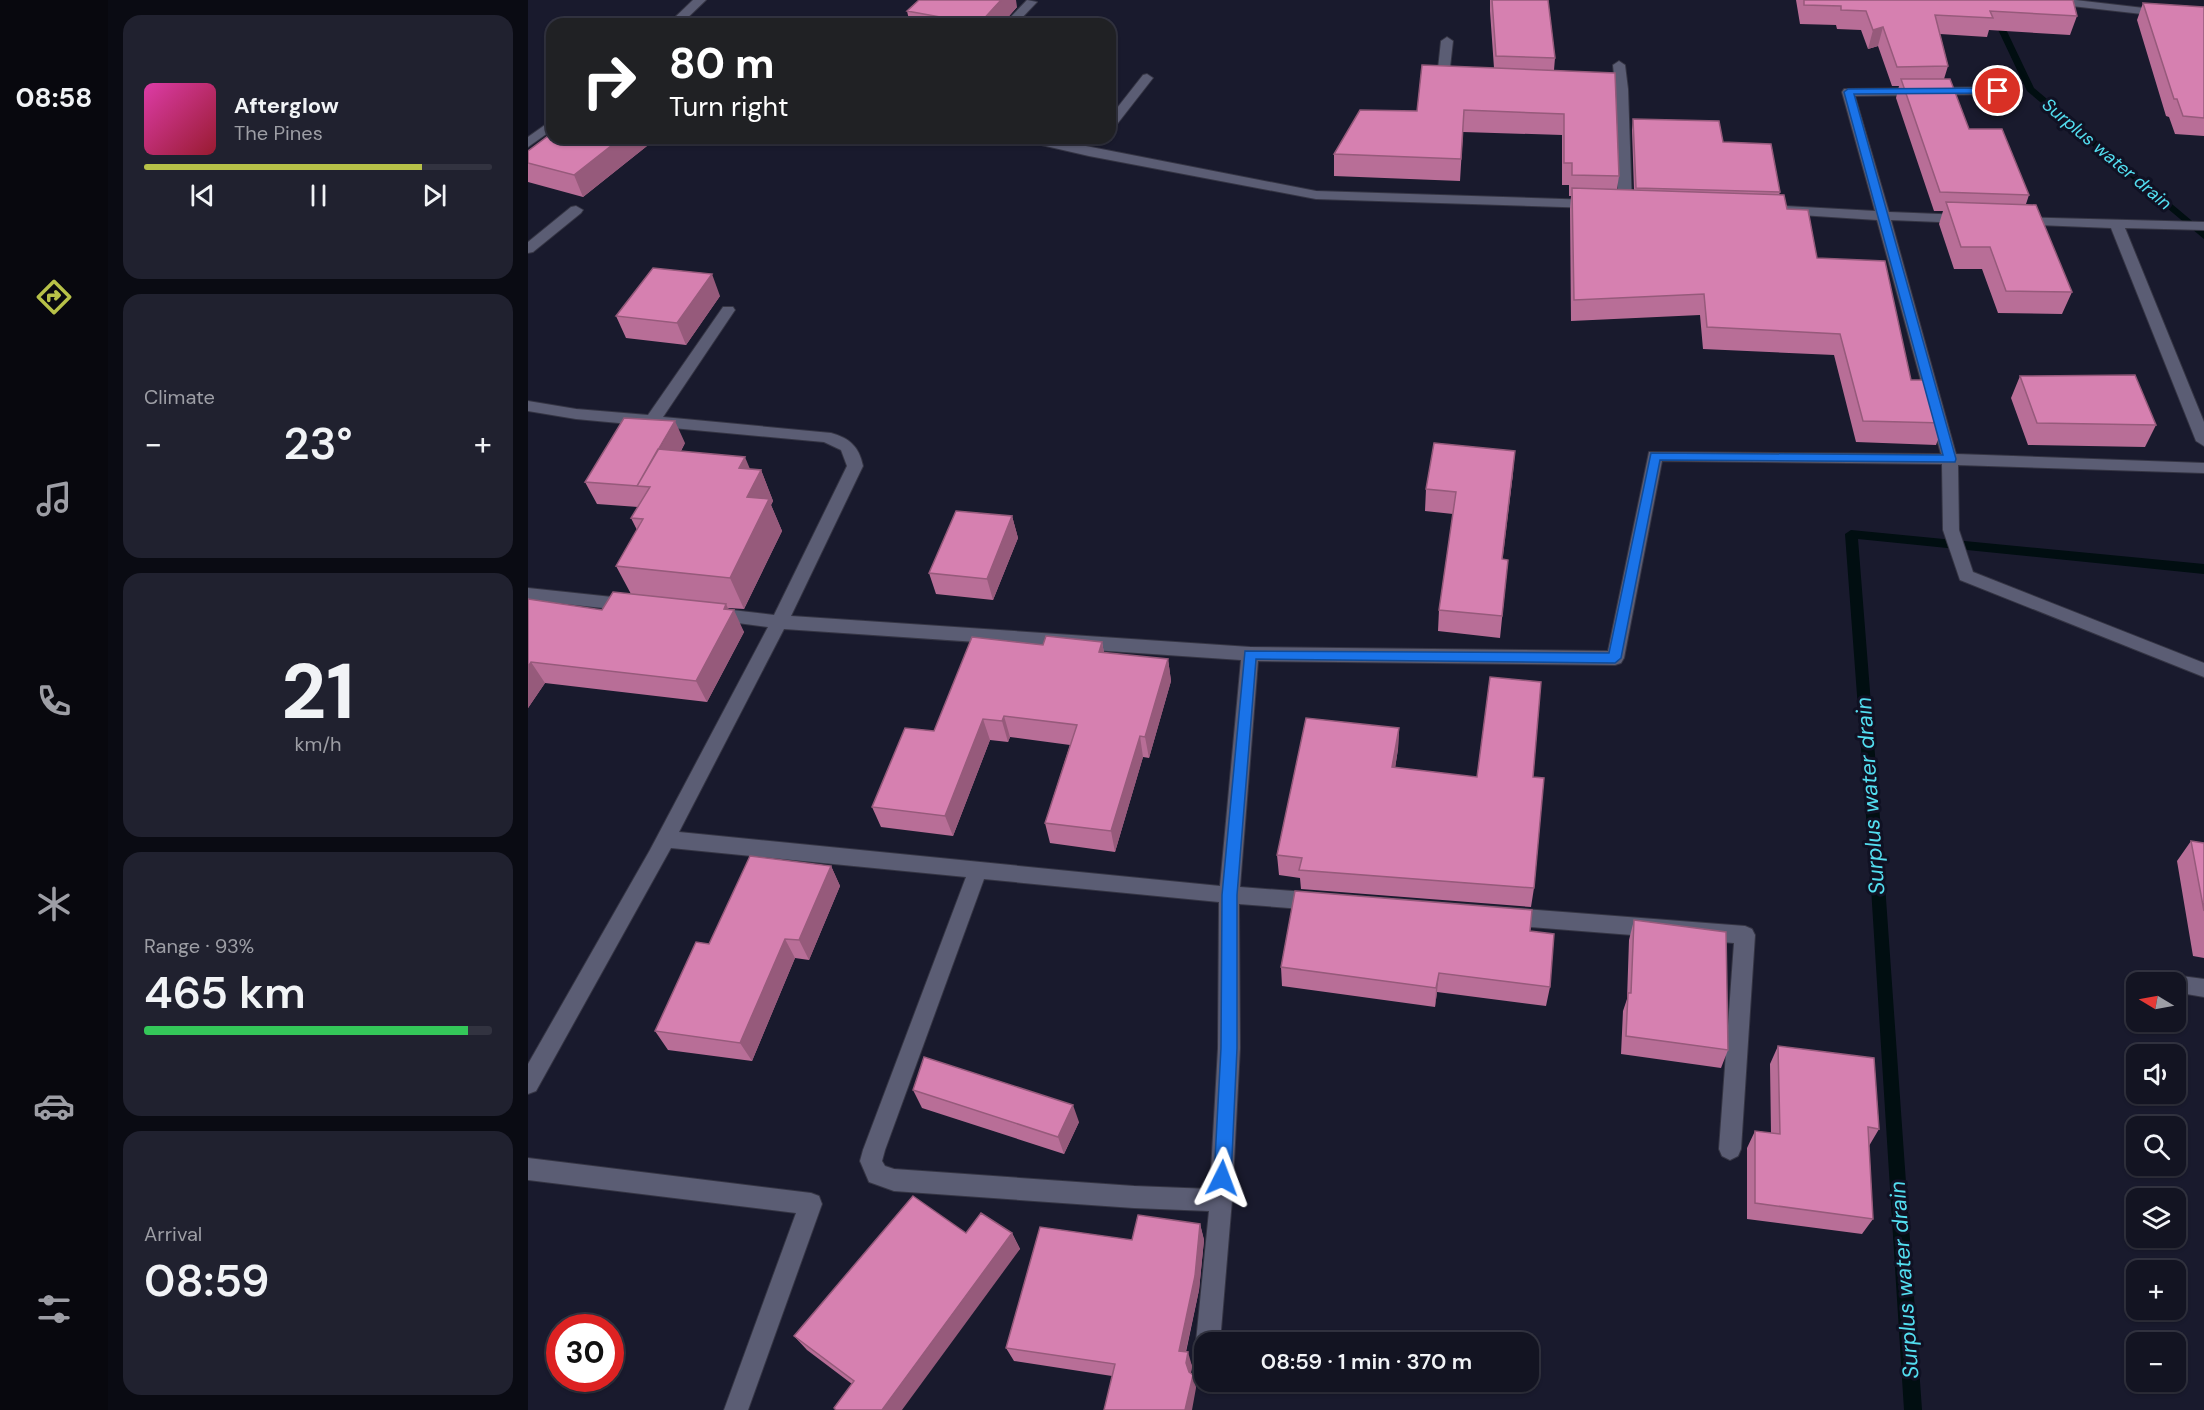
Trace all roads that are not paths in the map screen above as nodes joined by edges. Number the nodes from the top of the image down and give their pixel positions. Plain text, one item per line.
1 (700, 0) edge
2 (2045, 0) edge
3 (1031, 2) dead end
4 (680, 18) edge
5 (1016, 18) edge
6 (2204, 18) edge
7 (1447, 41) dead end
8 (1619, 65) dead end
9 (1147, 78) dead end
10 (1464, 81) edge
11 (1577, 87) edge
12 (1622, 89) junction
13 (1998, 91) dead end
14 (1116, 117) edge
15 (546, 129) edge
16 (528, 143) edge
17 (1055, 144) edge
18 (1095, 144) edge
19 (1089, 152) junction
20 (1771, 209) edge
21 (576, 210) dead end
22 (1883, 216) junction
23 (1976, 219) edge
24 (2000, 220) edge
25 (2117, 225) junction
26 (2204, 226) edge
27 (528, 249) edge
28 (728, 310) dead end
29 (528, 406) edge
30 (652, 421) junction
31 (2204, 441) edge
32 (1950, 459) junction
33 (2204, 468) edge
34 (528, 594) edge
35 (645, 607) edge
36 (704, 613) edge
37 (778, 622) junction
38 (1250, 654) junction
39 (2204, 670) edge
40 (666, 839) junction
41 (978, 870) junction
42 (1229, 895) junction
43 (2186, 986) edge
44 (2204, 988) edge
45 (528, 1084) edge
46 (1730, 1149) dead end
47 (528, 1168) edge
48 (1221, 1200) junction
49 (1209, 1332) edge
50 (736, 1410) edge

1 - 4 street
2 - 6 street
3 - 5 street
7 - 10 street
8 - 12 street
9 - 14 street
11 - 12 street
12 - 19 street
13 - 22 street
15 - 16 street
17 - 19 street
18 - 19 street
20 - 22 street
21 - 27 street
22 - 23 street
22 - 32 street
24 - 25 street
25 - 26 street
25 - 31 street
28 - 30 street
29 - 30 street
30 - 37 street
32 - 33 street
32 - 38 street
32 - 39 street
34 - 35 street
36 - 37 street
37 - 38 street
37 - 40 street
38 - 42 street
40 - 41 street
40 - 45 street
41 - 42 street
41 - 48 street
42 - 46 street
42 - 48 street
43 - 44 street
47 - 50 street
48 - 49 street

